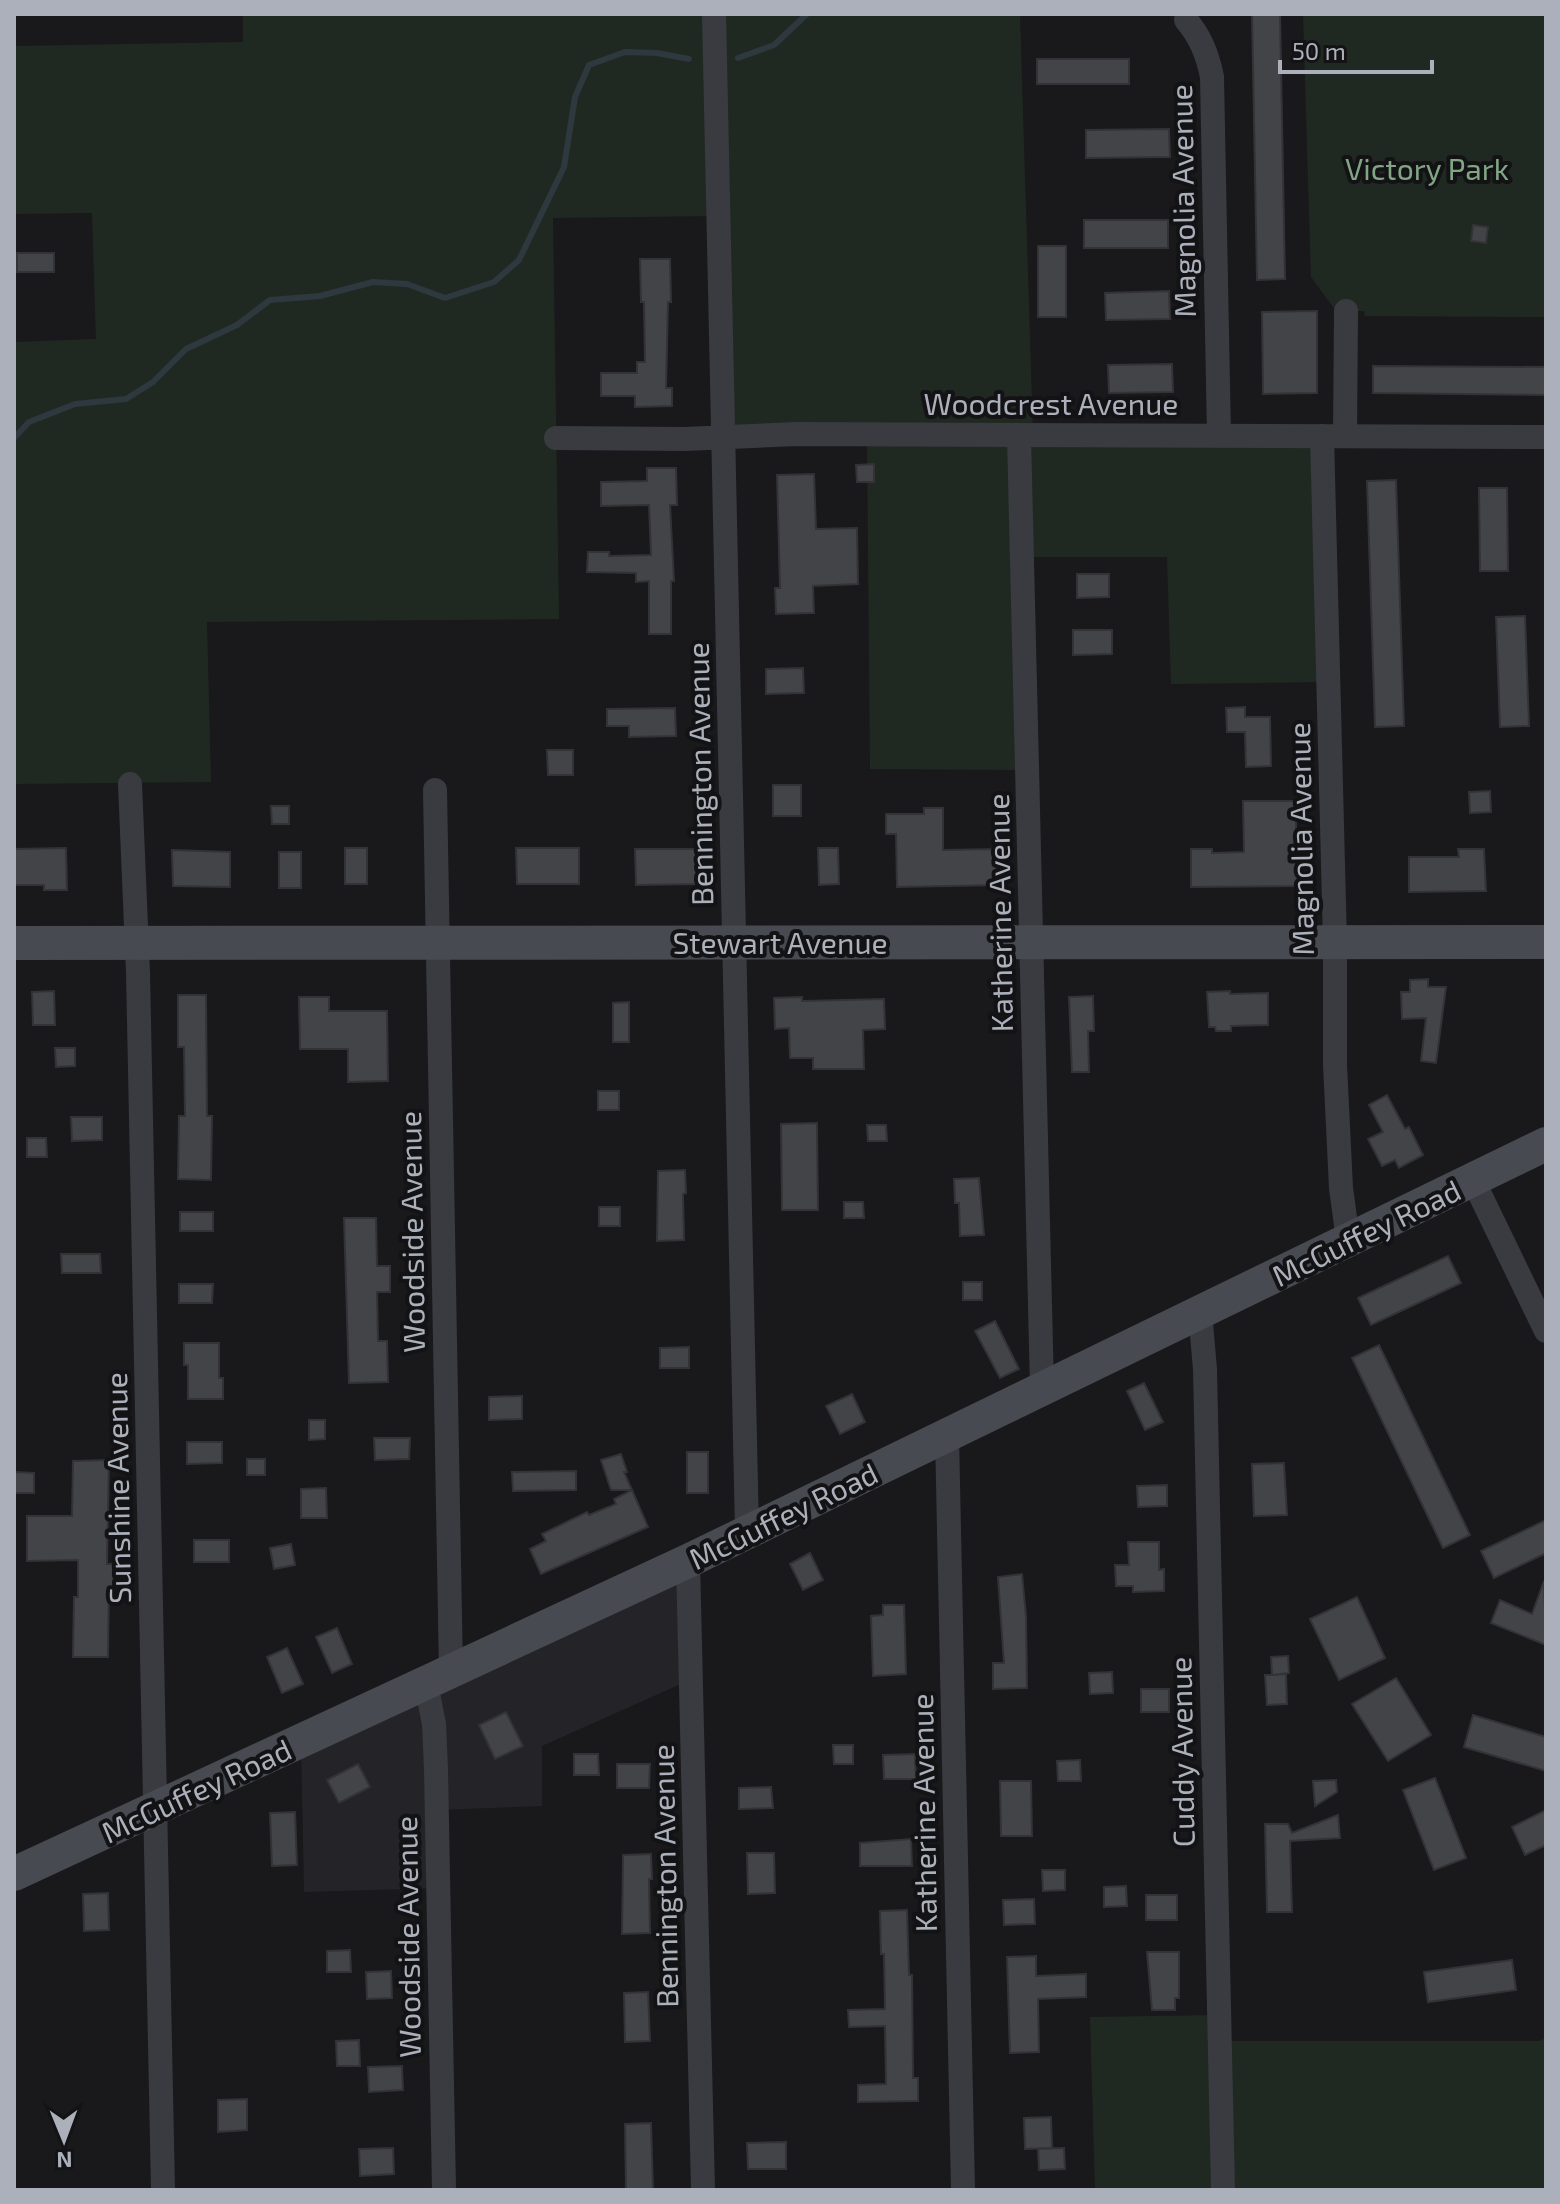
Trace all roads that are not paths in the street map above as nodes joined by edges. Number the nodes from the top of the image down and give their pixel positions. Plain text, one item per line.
1 (714, 14) edge
2 (1186, 20) dead end
3 (1346, 311) dead end
4 (1219, 435) junction
5 (723, 436) junction
6 (1019, 436) junction
7 (1334, 436) junction
8 (1546, 437) edge
9 (556, 438) dead end
10 (130, 784) dead end
11 (435, 790) dead end
12 (436, 942) junction
13 (735, 942) junction
14 (1032, 942) junction
15 (1335, 942) junction
16 (1546, 942) edge
17 (14, 943) edge
18 (137, 943) junction
19 (1546, 1144) edge
20 (1473, 1180) junction
21 (1348, 1240) junction
22 (1200, 1312) junction
23 (1546, 1331) edge
24 (1042, 1388) junction
25 (947, 1435) junction
26 (747, 1532) junction
27 (688, 1561) junction
28 (439, 1678) junction
29 (156, 1808) junction
30 (14, 1874) edge
31 (163, 2190) edge
32 (444, 2190) edge
33 (703, 2190) edge
34 (963, 2190) edge
35 (1223, 2190) edge

1 - 5 street, Bennington Avenue
2 - 4 street, Magnolia Avenue
3 - 7 street, Magnolia Avenue
4 - 6 street, Woodcrest Avenue
4 - 7 street, Woodcrest Avenue
5 - 6 street, Woodcrest Avenue
5 - 9 street, Woodcrest Avenue
5 - 13 street, Bennington Avenue
6 - 14 street, Katherine Avenue
7 - 8 street, Woodcrest Avenue
7 - 15 street, Magnolia Avenue
10 - 18 street, Sunshine Avenue
11 - 12 street, Woodside Avenue
12 - 13 street, Stewart Avenue
12 - 18 street, Stewart Avenue
12 - 28 street, Woodside Avenue
13 - 14 street, Stewart Avenue
13 - 26 street, Bennington Avenue
14 - 15 street, Stewart Avenue
14 - 24 street, Katherine Avenue
15 - 16 street, Stewart Avenue
15 - 21 street, Magnolia Avenue
17 - 18 street, Stewart Avenue
18 - 29 street, Sunshine Avenue
19 - 20 street, McGuffey Road
20 - 21 street, McGuffey Road
20 - 23 street
21 - 22 street, McGuffey Road
22 - 24 street, McGuffey Road
22 - 35 street, Cuddy Avenue
24 - 25 street, McGuffey Road
25 - 26 street, McGuffey Road
25 - 34 street, Katherine Avenue
26 - 27 street, McGuffey Road
27 - 28 street, McGuffey Road
27 - 33 street, Bennington Avenue
28 - 29 street, McGuffey Road
28 - 32 street, Woodside Avenue
29 - 30 street, McGuffey Road
29 - 31 street, Sunshine Avenue

